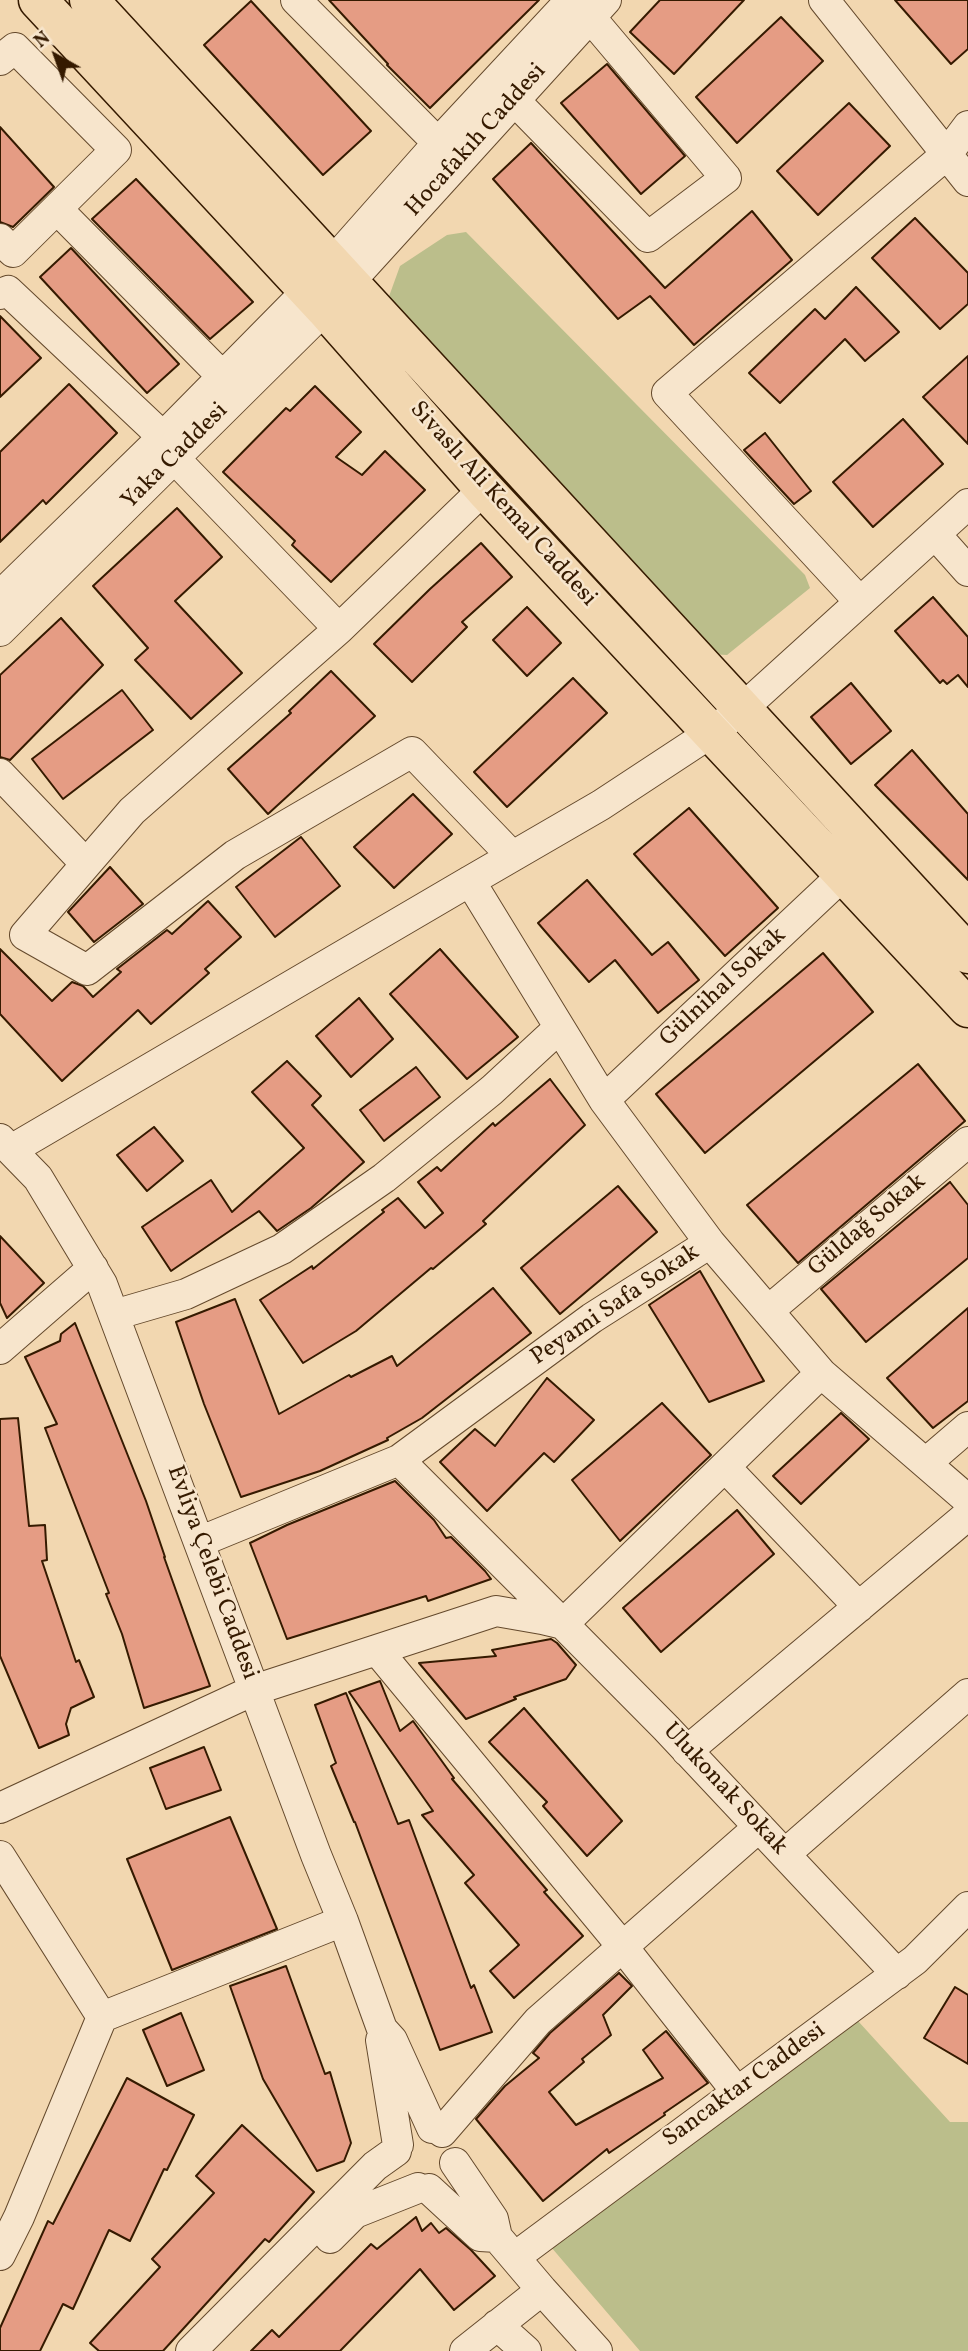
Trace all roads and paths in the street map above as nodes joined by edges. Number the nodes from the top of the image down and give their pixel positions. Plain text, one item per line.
1 (38, 0) edge
2 (89, 0) edge
3 (296, 0) edge
4 (824, 0) edge
5 (589, 6) edge
6 (0, 60) edge
7 (514, 100) junction
8 (968, 126) edge
9 (438, 143) junction
10 (947, 154) junction
11 (968, 181) edge
12 (57, 209) junction
13 (0, 239) edge
14 (328, 286) junction
15 (0, 294) edge
16 (223, 377) junction
17 (169, 448) junction
18 (484, 489) junction
19 (968, 504) edge
20 (935, 534) junction
21 (968, 571) edge
22 (0, 596) edge
23 (860, 602) junction
24 (339, 629) junction
25 (0, 631) edge
26 (742, 709) junction
27 (712, 733) junction
28 (0, 775) edge
29 (512, 856) junction
30 (86, 864) junction
31 (843, 875) junction
32 (470, 881) junction
33 (968, 954) edge
34 (968, 1008) edge
35 (558, 1029) junction
36 (604, 1100) junction
37 (968, 1142) edge
38 (5, 1144) edge
39 (710, 1243) junction
40 (93, 1268) junction
41 (768, 1311) junction
42 (114, 1315) junction
43 (0, 1349) edge
44 (821, 1373) junction
45 (968, 1427) edge
46 (399, 1460) junction
47 (926, 1464) junction
48 (725, 1467) junction
49 (968, 1500) edge
50 (968, 1516) edge
51 (199, 1542) junction
52 (859, 1606) junction
53 (553, 1622) junction
54 (377, 1650) junction
55 (254, 1690) junction
56 (968, 1694) edge
57 (687, 1751) junction
58 (0, 1808) edge
59 (759, 1827) junction
60 (785, 1854) junction
61 (0, 1856) edge
62 (968, 1907) edge
63 (343, 1920) junction
64 (622, 1946) junction
65 (897, 1974) junction
66 (102, 2017) junction
67 (382, 2029) junction
68 (737, 2092) junction
69 (437, 2130) junction
70 (397, 2148) junction
71 (455, 2163) junction
72 (423, 2188) junction
73 (506, 2247) junction
74 (0, 2255) edge
75 (542, 2290) junction
76 (497, 2325) junction
77 (191, 2351) edge
78 (219, 2351) edge
79 (465, 2351) edge
80 (526, 2351) edge
81 (597, 2351) edge

1 - 14 main road, Sivaslı Ali Kemal Caddesi
2 - 14 main road, Sivaslı Ali Kemal Caddesi
3 - 9 street
4 - 10 street
5 - 7 street, Hocafakıh Caddesi
5 - 7 street
5 - 9 street, Hocafakıh Caddesi
6 - 12 street
7 - 14 street, Hocafakıh Caddesi
8 - 10 street
9 - 14 street, Hocafakıh Caddesi
10 - 11 street
10 - 23 street
12 - 13 street
12 - 16 street
14 - 16 street, Yaka Caddesi
14 - 17 street, Yaka Caddesi
14 - 18 main road, Sivaslı Ali Kemal Caddesi
14 - 26 main road, Sivaslı Ali Kemal Caddesi
15 - 17 street
16 - 17 street, Yaka Caddesi
17 - 22 street, Yaka Caddesi
17 - 24 street
17 - 25 street, Yaka Caddesi
18 - 24 street
18 - 27 main road, Sivaslı Ali Kemal Caddesi
19 - 20 street
20 - 21 street
20 - 23 street
23 - 26 street
24 - 30 street
26 - 27 street
26 - 33 main road, Sivaslı Ali Kemal Caddesi
27 - 29 street
27 - 31 main road, Sivaslı Ali Kemal Caddesi
28 - 30 street
29 - 30 street
29 - 32 street
31 - 34 main road, Sivaslı Ali Kemal Caddesi
31 - 36 street, Gülnihal Sokak
32 - 35 street
32 - 38 street
35 - 36 street
35 - 42 street
36 - 39 street
37 - 41 street, Güldağ Sokak
38 - 40 street, Evliya Çelebi Caddesi
39 - 41 street, Peyami Safa Sokak
39 - 46 street, Peyami Safa Sokak
40 - 42 street, Evliya Çelebi Caddesi
40 - 43 street
41 - 44 street, Peyami Safa Sokak
42 - 51 street, Evliya Çelebi Caddesi
44 - 47 street, Peyami Safa Sokak
44 - 48 street
45 - 47 street
46 - 51 street, Peyami Safa Sokak
46 - 53 street, Ulukonak Sokak
47 - 49 street, Peyami Safa Sokak
48 - 52 street
48 - 53 street
50 - 52 street
51 - 55 street, Evliya Çelebi Caddesi
52 - 57 street
53 - 54 street
53 - 57 street, Ulukonak Sokak
54 - 55 street
54 - 64 street
55 - 58 street
55 - 63 street, Evliya Çelebi Caddesi
56 - 60 street
57 - 59 street, Ulukonak Sokak
59 - 60 street, Ulukonak Sokak
59 - 64 street
60 - 65 street, Ulukonak Sokak
61 - 66 street
62 - 65 street, Sancaktar Caddesi
63 - 66 street
63 - 67 street, Evliya Çelebi Caddesi
64 - 68 street
64 - 69 street
65 - 68 street, Sancaktar Caddesi
66 - 74 street
67 - 69 street, Evliya Çelebi Caddesi
67 - 70 street, Evliya Çelebi Caddesi
68 - 73 street, Sancaktar Caddesi
69 - 70 street
69 - 71 street
70 - 72 street
70 - 77 street
71 - 72 street
71 - 73 street
72 - 73 street
72 - 78 street
73 - 75 street
75 - 76 street
75 - 81 street
76 - 79 street
76 - 80 street

